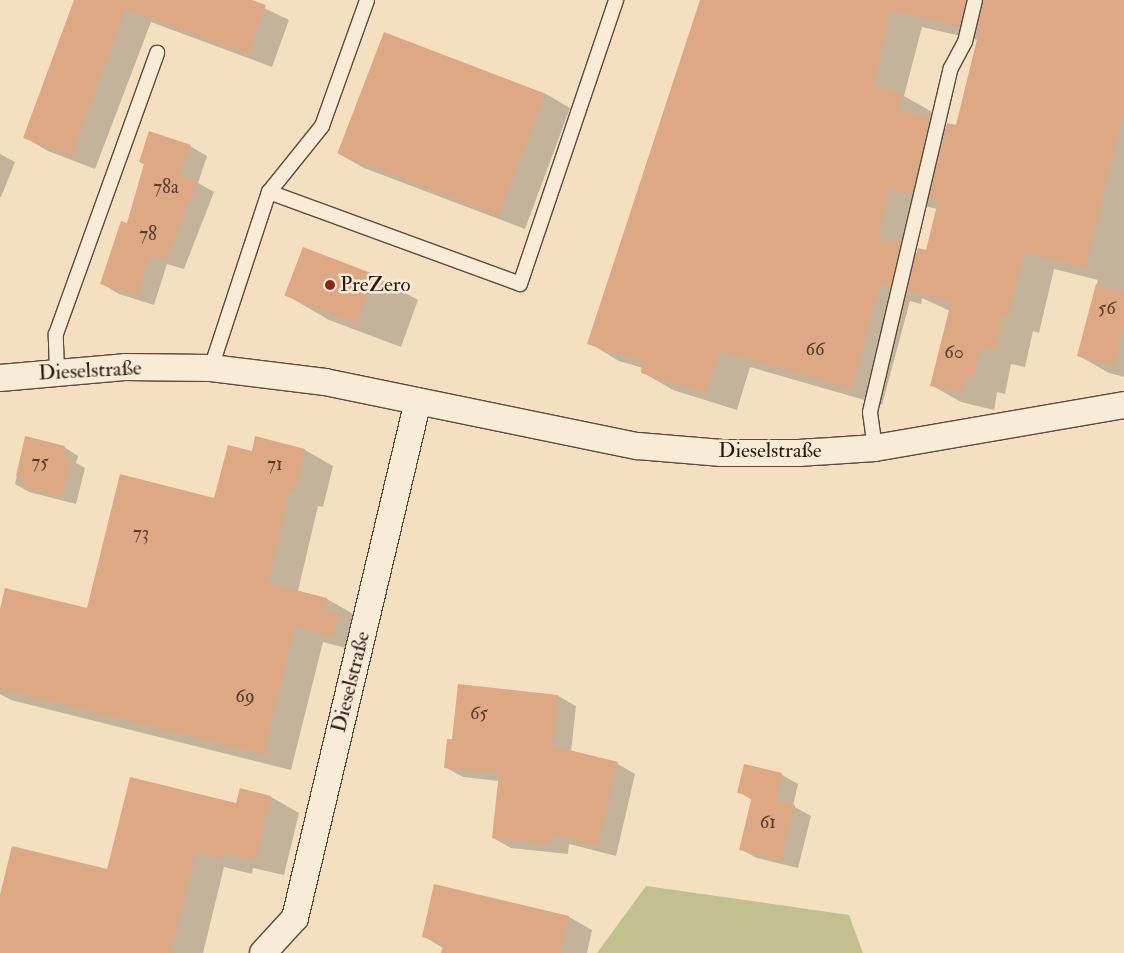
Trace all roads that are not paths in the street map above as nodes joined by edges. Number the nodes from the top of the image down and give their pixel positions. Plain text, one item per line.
1 (367, 0) edge
2 (616, 0) edge
3 (975, 0) edge
4 (157, 53) dead end
5 (269, 192) junction
6 (211, 368) junction
7 (57, 372) junction
8 (0, 378) edge
9 (418, 401) junction
10 (1124, 405) edge
11 (875, 448) junction
12 (263, 953) edge

1 - 5 lane
2 - 5 lane
3 - 11 lane
4 - 7 lane
5 - 6 lane
6 - 7 street, Dieselstraße
6 - 9 street, Dieselstraße
7 - 8 street, Dieselstraße
9 - 11 street, Dieselstraße
9 - 12 street, Dieselstraße
10 - 11 street, Dieselstraße

